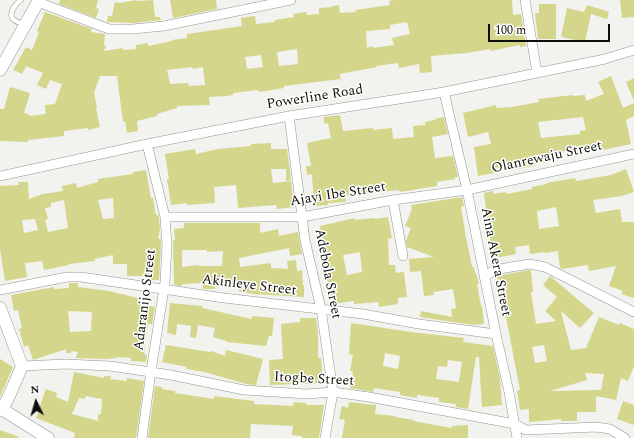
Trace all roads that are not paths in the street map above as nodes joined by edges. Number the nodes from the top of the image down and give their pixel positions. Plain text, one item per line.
1 (21, 0) edge
2 (291, 0) edge
3 (525, 0) edge
4 (38, 1) edge
5 (25, 26) junction
6 (634, 50) edge
7 (1, 65) edge
8 (537, 73) junction
9 (444, 92) junction
10 (289, 116) junction
11 (147, 144) junction
12 (634, 154) edge
13 (0, 176) edge
14 (467, 190) junction
15 (394, 200) junction
16 (165, 217) junction
17 (302, 217) junction
18 (403, 256) dead end
19 (484, 277) junction
20 (164, 288) junction
21 (0, 290) edge
22 (0, 308) edge
23 (321, 309) junction
24 (634, 312) edge
25 (496, 334) junction
26 (22, 366) junction
27 (151, 371) junction
28 (333, 392) junction
29 (1, 409) edge
30 (515, 424) junction
31 (48, 438) edge
32 (142, 438) edge
33 (325, 438) edge
34 (517, 438) edge
35 (625, 438) edge

1 - 5 lane
2 - 4 street
3 - 8 street
4 - 5 street
5 - 7 street
6 - 8 street, Powerline Road
8 - 9 street, Powerline Road
9 - 10 street, Powerline Road
9 - 14 street, Aina Akera Street
10 - 11 street, Powerline Road
10 - 17 street, Adebola Street
11 - 13 street, Powerline Road
11 - 16 street, Adaranijo Street
12 - 14 street, Olanrewaju Street
14 - 15 street, Ajayi Ibe Street
14 - 19 street, Aina Akera Street
15 - 17 street, Ajayi Ibe Street
15 - 18 street
16 - 17 street, Ajayi Ibe Street
16 - 20 street, Adaranijo Street
17 - 23 street, Adebola Street
19 - 24 street
19 - 25 street, Aina Akera Street
20 - 21 street, Akinleye Street
20 - 23 street, Akinleye Street
20 - 27 street, Adaranijo Street
22 - 26 street
23 - 25 street, Akinleye Street
23 - 28 street, Adebola Street
25 - 30 street, Aina Akera Street
26 - 27 street, Itogbe Street
26 - 29 street
27 - 28 street, Itogbe Street
27 - 32 street, Adaranijo Street
28 - 30 street, Itogbe Street
28 - 33 street, Adebola Street
29 - 31 street
30 - 34 street, Aina Akera Street
30 - 35 street, Itogbe Street

